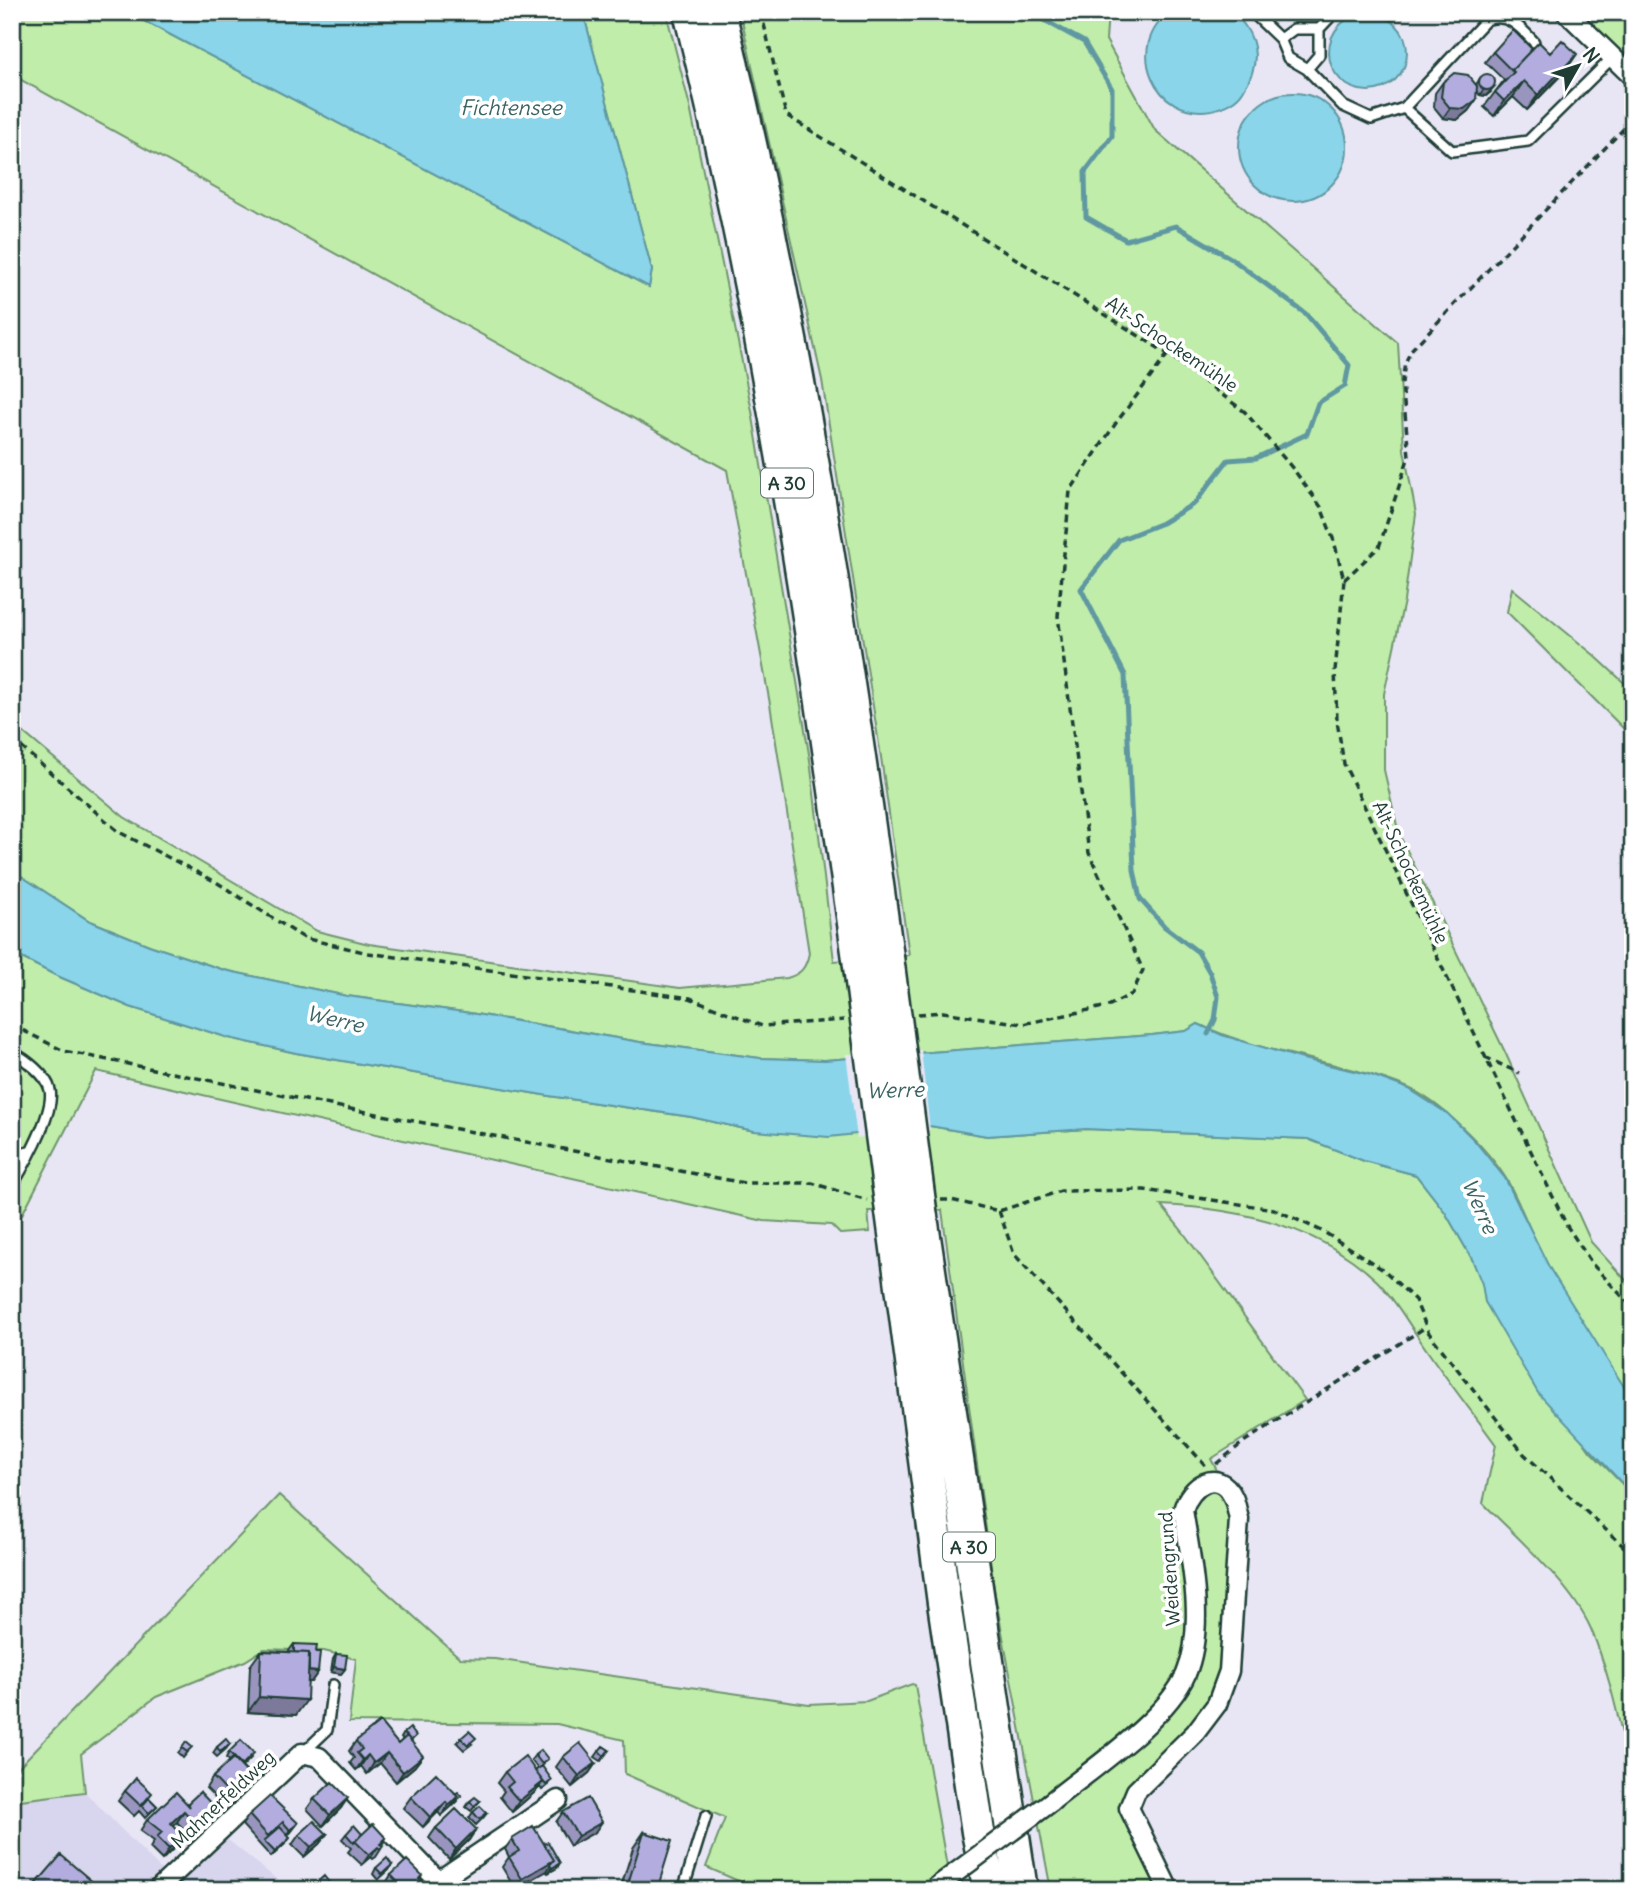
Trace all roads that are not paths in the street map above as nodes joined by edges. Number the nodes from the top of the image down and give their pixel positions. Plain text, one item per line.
1 (690, 12) edge
2 (719, 12) edge
3 (1252, 12) edge
4 (1335, 12) edge
5 (1566, 12) edge
6 (1319, 29) junction
7 (1280, 39) junction
8 (1534, 42) dead end
9 (1613, 57) junction
10 (1307, 69) junction
11 (1633, 77) edge
12 (1404, 108) junction
13 (873, 958) junction
14 (12, 1052) edge
15 (29, 1153) junction
16 (12, 1156) edge
17 (12, 1185) edge
18 (906, 1211) junction
19 (333, 1685) dead end
20 (302, 1753) junction
21 (558, 1800) dead end
22 (706, 1816) dead end
23 (442, 1885) edge
24 (934, 1889) edge
25 (157, 1890) edge
26 (683, 1890) edge
27 (990, 1890) edge
28 (1021, 1890) edge
29 (1169, 1890) edge

1 - 13 highway, A 30
2 - 13 highway, A 30
3 - 7 lane
4 - 6 lane
5 - 9 street
6 - 7 lane
6 - 10 lane
7 - 10 lane
8 - 12 lane
9 - 11 street
9 - 12 lane
10 - 12 lane
13 - 18 highway, A 30, bridge
14 - 15 lane
15 - 16 lane
15 - 17 lane
18 - 27 highway, A 30
18 - 28 highway, A 30
19 - 20 lane
20 - 23 street, Mahnerfeldweg
20 - 25 street, Mahnerfeldweg
21 - 23 street, Mahnerfeldweg
22 - 26 lane
24 - 29 street, Weidengrund, bridge

